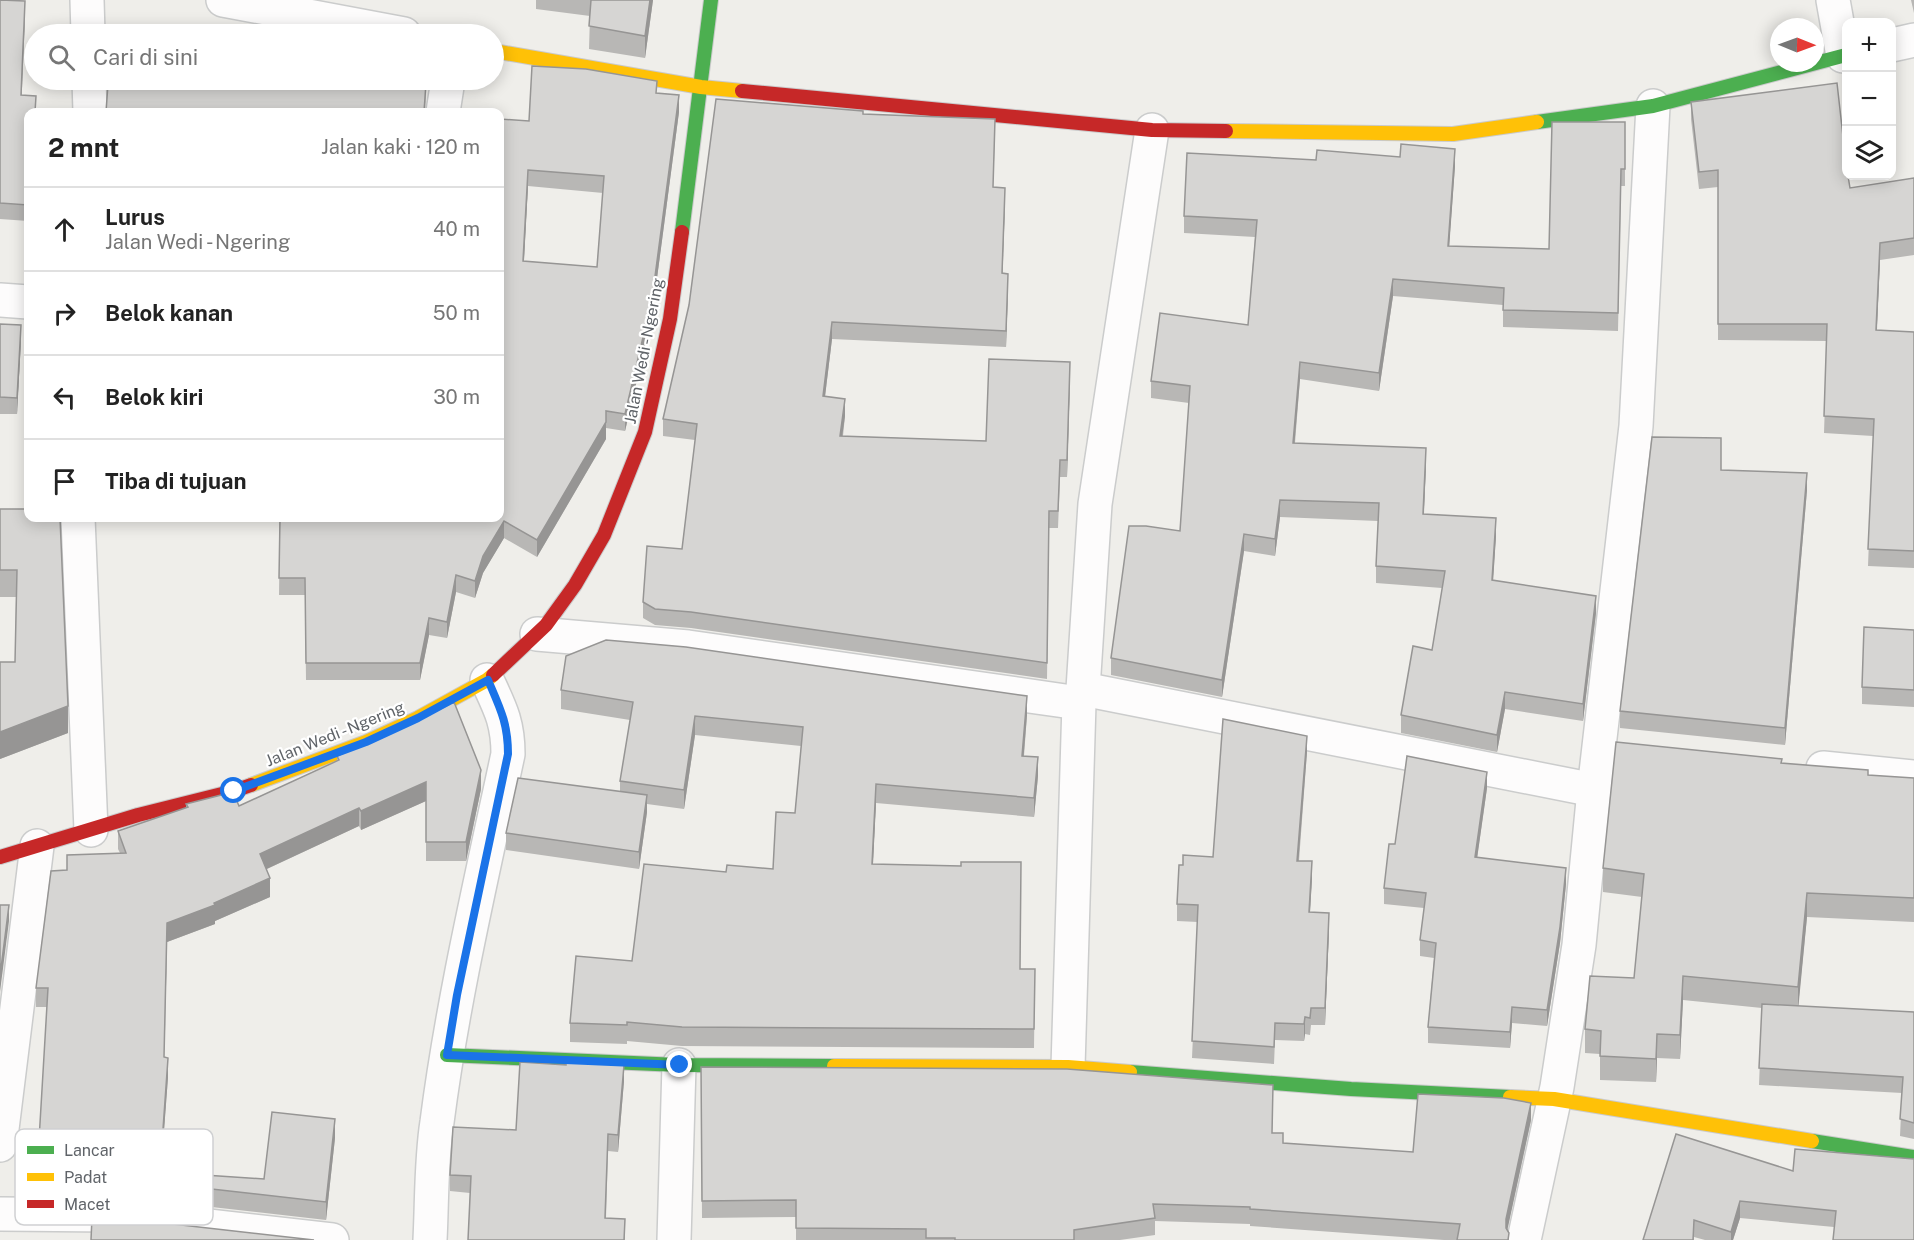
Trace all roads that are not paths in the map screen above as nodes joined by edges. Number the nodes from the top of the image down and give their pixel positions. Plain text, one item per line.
1 (87, 0) edge
2 (223, 0) edge
3 (711, 0) edge
4 (1833, 0) edge
5 (87, 24) edge
6 (351, 24) edge
7 (1914, 40) edge
8 (1842, 42) edge
9 (1896, 44) edge
10 (504, 53) edge
11 (1842, 57) edge
12 (701, 87) junction
13 (89, 90) edge
14 (446, 90) edge
15 (1653, 106) junction
16 (90, 108) edge
17 (444, 108) edge
18 (1152, 130) junction
19 (0, 300) edge
20 (24, 302) edge
21 (78, 522) edge
22 (537, 634) junction
23 (488, 680) junction
24 (1081, 696) junction
25 (1798, 765) edge
26 (1914, 777) edge
27 (1594, 790) junction
28 (92, 830) junction
29 (37, 846) junction
30 (0, 858) edge
31 (447, 1055) junction
32 (680, 1065) junction
33 (1068, 1066) junction
34 (1554, 1099) junction
35 (0, 1145) edge
36 (1914, 1157) edge
37 (0, 1214) edge
38 (15, 1214) edge
39 (200, 1225) edge
40 (332, 1240) edge
41 (430, 1240) edge
42 (674, 1240) edge
43 (1524, 1240) edge

1 - 5 street
2 - 6 street
3 - 12 street, Jalan Wedi - Ngering
4 - 8 street
7 - 9 street
10 - 12 street
11 - 15 street
12 - 18 street
12 - 22 street, Jalan Wedi - Ngering
13 - 16 street
14 - 17 street
15 - 18 street
15 - 27 street
18 - 24 street
19 - 20 street
21 - 28 street
22 - 23 street, Jalan Wedi - Ngering
22 - 24 street
23 - 28 street, Jalan Wedi - Ngering
23 - 31 street
24 - 27 street
24 - 33 street
25 - 26 street
27 - 34 street
28 - 29 street, Jalan Wedi - Ngering
29 - 30 street, Jalan Wedi - Ngering
29 - 35 street
31 - 32 street
31 - 41 street
32 - 33 street
32 - 42 street
33 - 34 street
34 - 36 street
34 - 43 street
37 - 38 street
39 - 40 street

